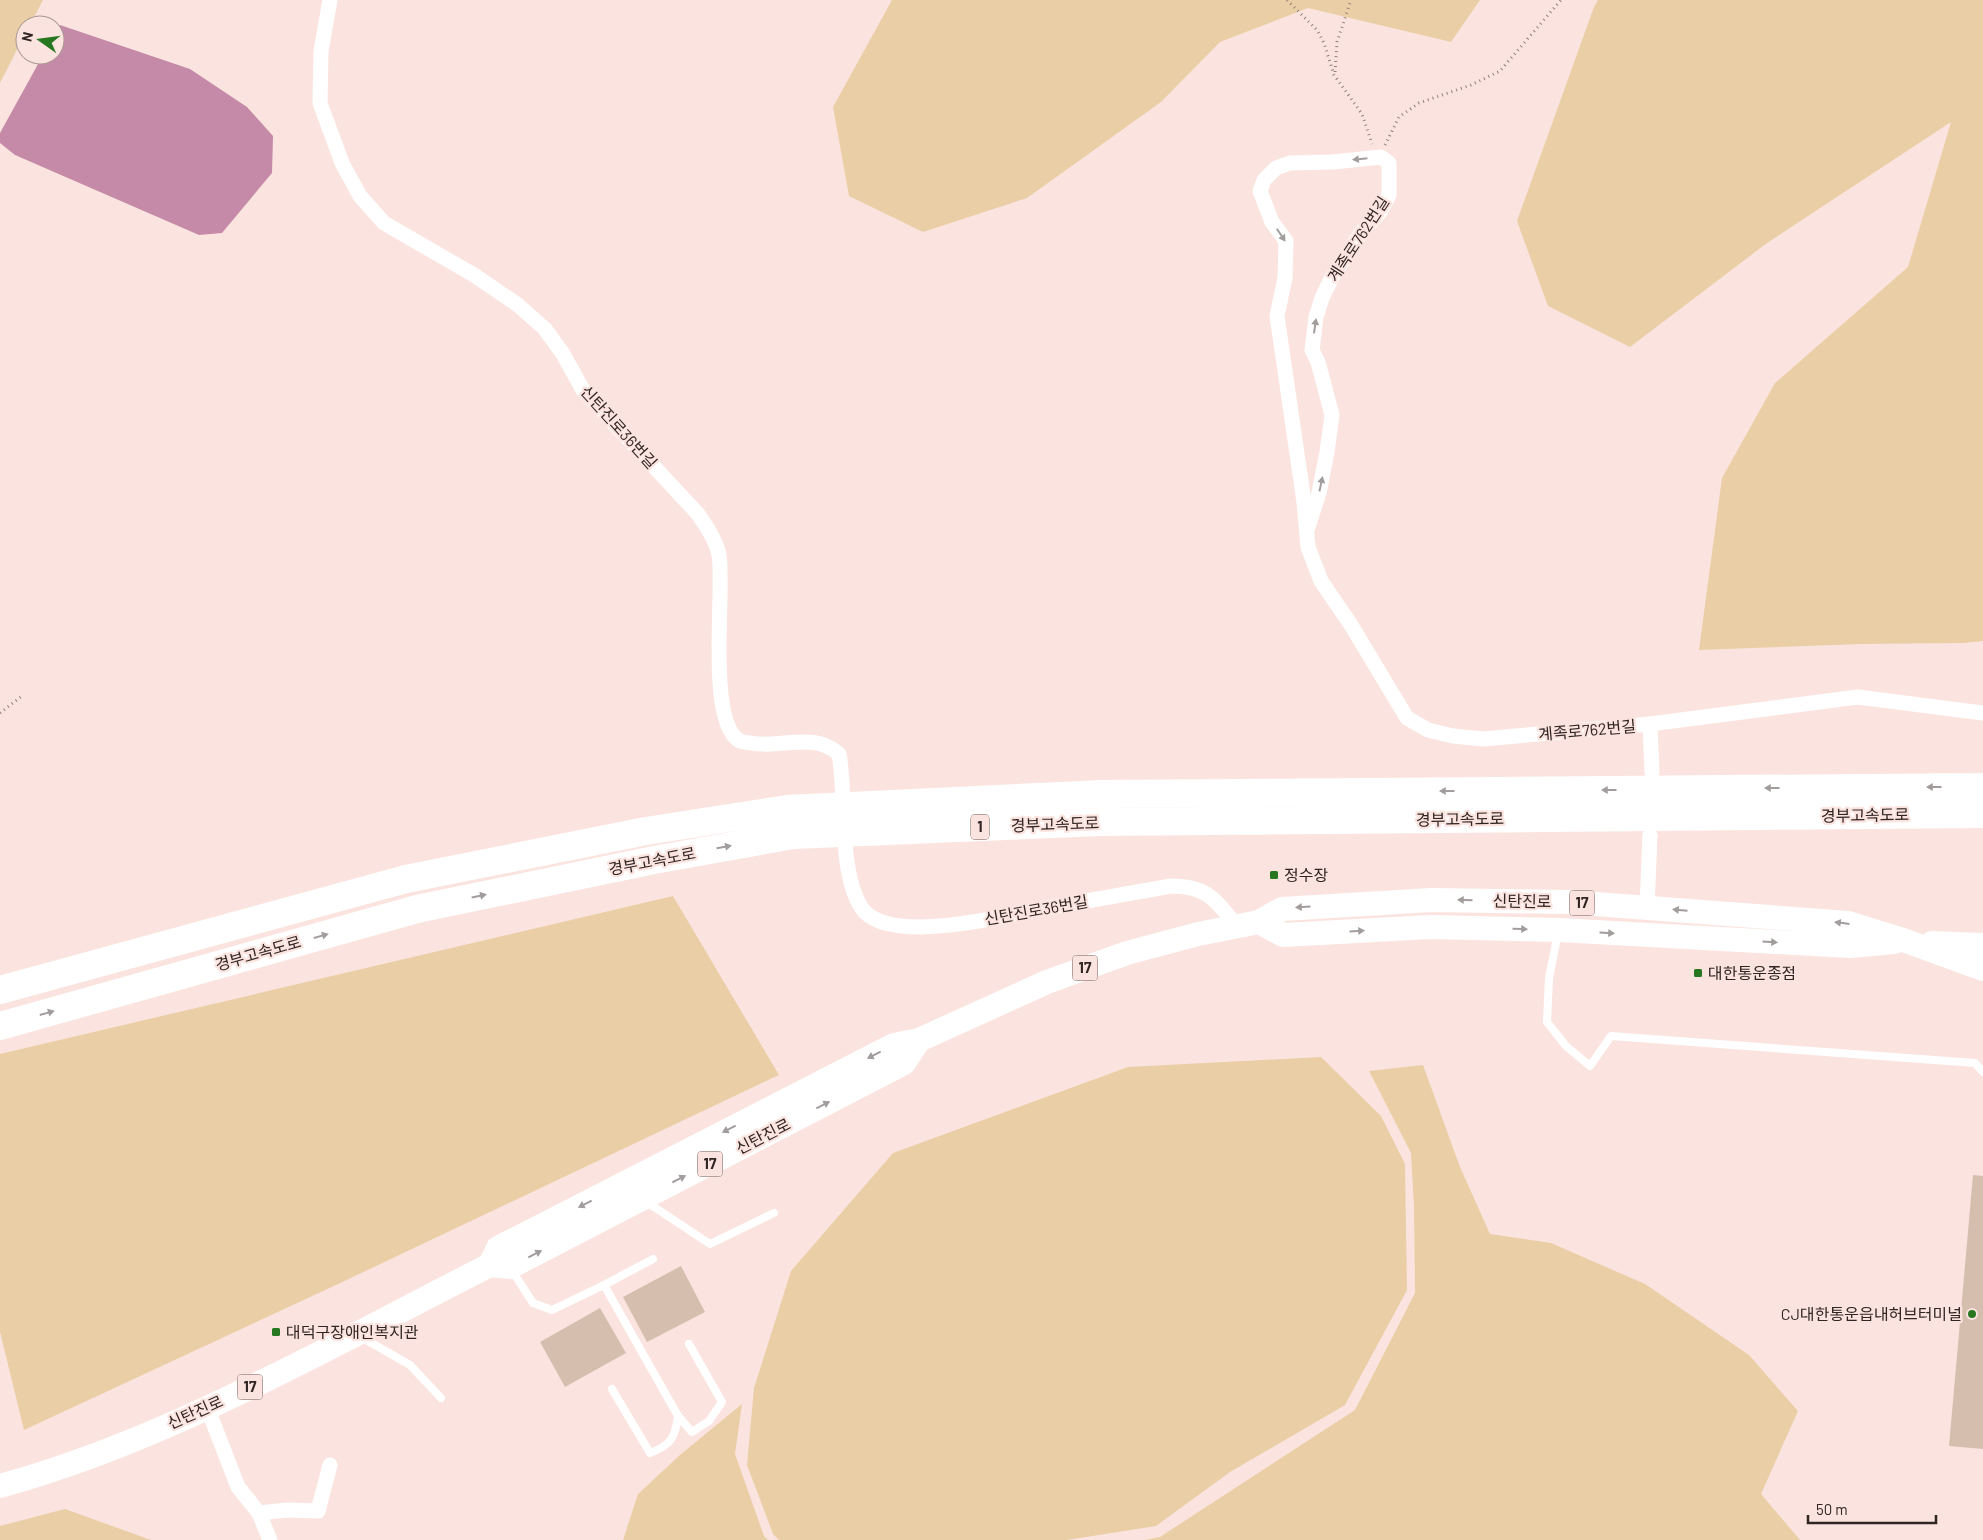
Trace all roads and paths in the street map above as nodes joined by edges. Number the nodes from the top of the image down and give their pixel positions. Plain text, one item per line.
1 (330, 0) edge
2 (1286, 0) edge
3 (1351, 0) edge
4 (1561, 0) edge
5 (1334, 75) junction
6 (1381, 157) junction
7 (1306, 530) junction
8 (22, 696) dead end
9 (0, 713) edge
10 (1983, 713) edge
11 (1650, 724) junction
12 (1652, 772) dead end
13 (1983, 787) edge
14 (1983, 814) edge
15 (1650, 835) dead end
16 (1647, 907) junction
17 (1248, 924) junction
18 (1559, 930) junction
19 (1906, 941) junction
20 (1983, 945) edge
21 (1983, 969) edge
22 (0, 990) edge
23 (0, 1026) edge
24 (919, 1040) junction
25 (1983, 1072) edge
26 (642, 1199) junction
27 (774, 1213) dead end
28 (653, 1259) dead end
29 (500, 1266) junction
30 (604, 1285) junction
31 (355, 1334) junction
32 (689, 1344) dead end
33 (612, 1388) dead end
34 (441, 1398) dead end
35 (207, 1407) junction
36 (678, 1416) junction
37 (330, 1465) dead end
38 (0, 1486) edge
39 (259, 1513) junction
40 (270, 1540) edge

1 - 17 street, 신탄진로36번길
2 - 5 path
3 - 5 path
4 - 6 path
5 - 6 path
7 -> 6 street, 계족로762번길
6 -> 7 street, 계족로762번길
7 - 11 street, 계족로762번길
8 - 9 path
10 - 11 street, 계족로762번길
11 - 12 street
13 -> 22 highway, 경부고속도로 / 1
23 -> 14 highway, 경부고속도로 / 1
15 - 16 street
16 -> 17 main road, 신탄진로 / 17
19 -> 16 main road, 신탄진로 / 17
17 -> 18 main road, 신탄진로 / 17
17 - 24 main road, 신탄진로 / 17
18 -> 19 main road, 신탄진로 / 17
18 - 25 lane
19 - 20 main road, 신탄진로 / 17
19 - 21 main road
26 -> 24 main road, 신탄진로 / 17
24 -> 29 main road, 신탄진로 / 17
26 - 27 lane
29 -> 26 main road, 신탄진로 / 17
28 - 30 lane
29 - 30 lane
29 - 31 main road, 신탄진로 / 17
30 - 36 lane
31 - 34 lane
31 - 35 main road, 신탄진로 / 17
32 - 36 lane
33 - 36 lane
35 - 38 main road, 신탄진로 / 17
35 - 39 street
37 - 39 street
39 - 40 street

